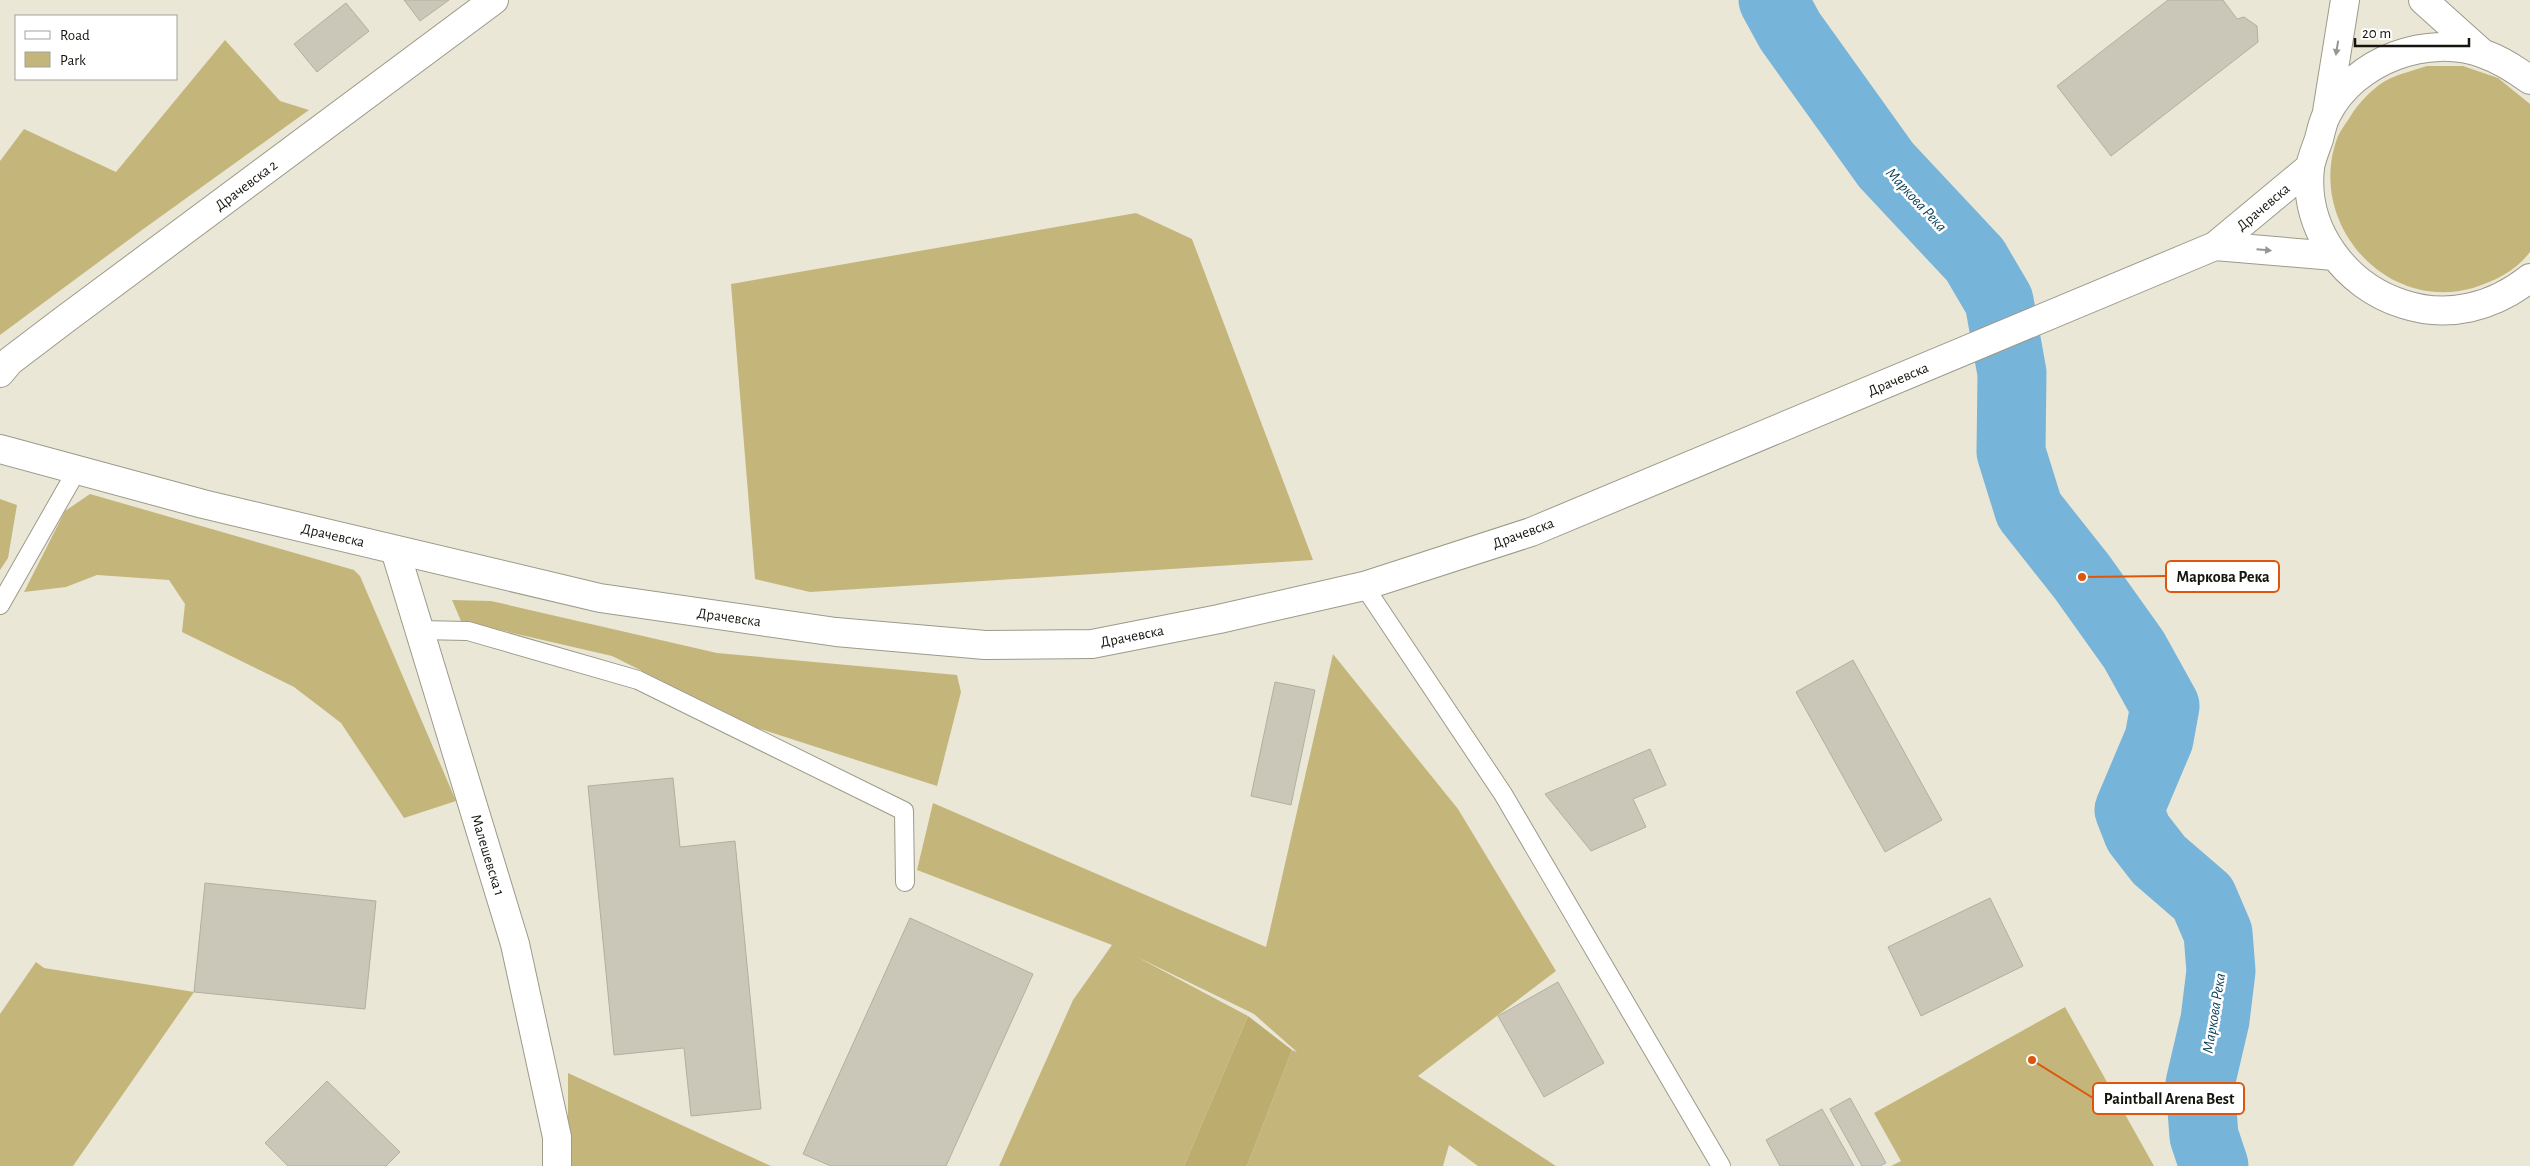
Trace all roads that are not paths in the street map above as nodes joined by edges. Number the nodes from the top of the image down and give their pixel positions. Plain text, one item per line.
1 (494, 0) edge
2 (2345, 0) edge
3 (2423, 0) edge
4 (2482, 53) junction
5 (2530, 80) edge
6 (2326, 114) junction
7 (2310, 167) junction
8 (2215, 246) junction
9 (2334, 256) junction
10 (2524, 287) edge
11 (0, 373) edge
12 (0, 448) edge
13 (77, 470) junction
14 (395, 550) junction
15 (1364, 586) junction
16 (0, 605) edge
17 (419, 630) junction
18 (906, 882) dead end
19 (1704, 1137) junction
20 (557, 1166) edge
21 (1721, 1166) edge
22 (1735, 1166) edge

1 - 11 main road, Драчевска 2
2 -> 6 main road
3 - 4 main road
4 - 5 main road
4 - 6 main road
6 - 7 main road
7 - 8 main road, Драчевска
7 - 9 main road
8 -> 9 main road, Драчевска
8 - 15 main road, Драчевска
9 - 10 main road
12 - 13 main road, Драчевска
13 - 14 main road, Драчевска
13 - 16 lane
14 - 15 main road, Драчевска
14 - 17 main road, Малешевска 1
15 - 19 lane
17 - 18 lane
17 - 20 main road, Малешевска 1
19 - 21 lane
19 - 22 lane

